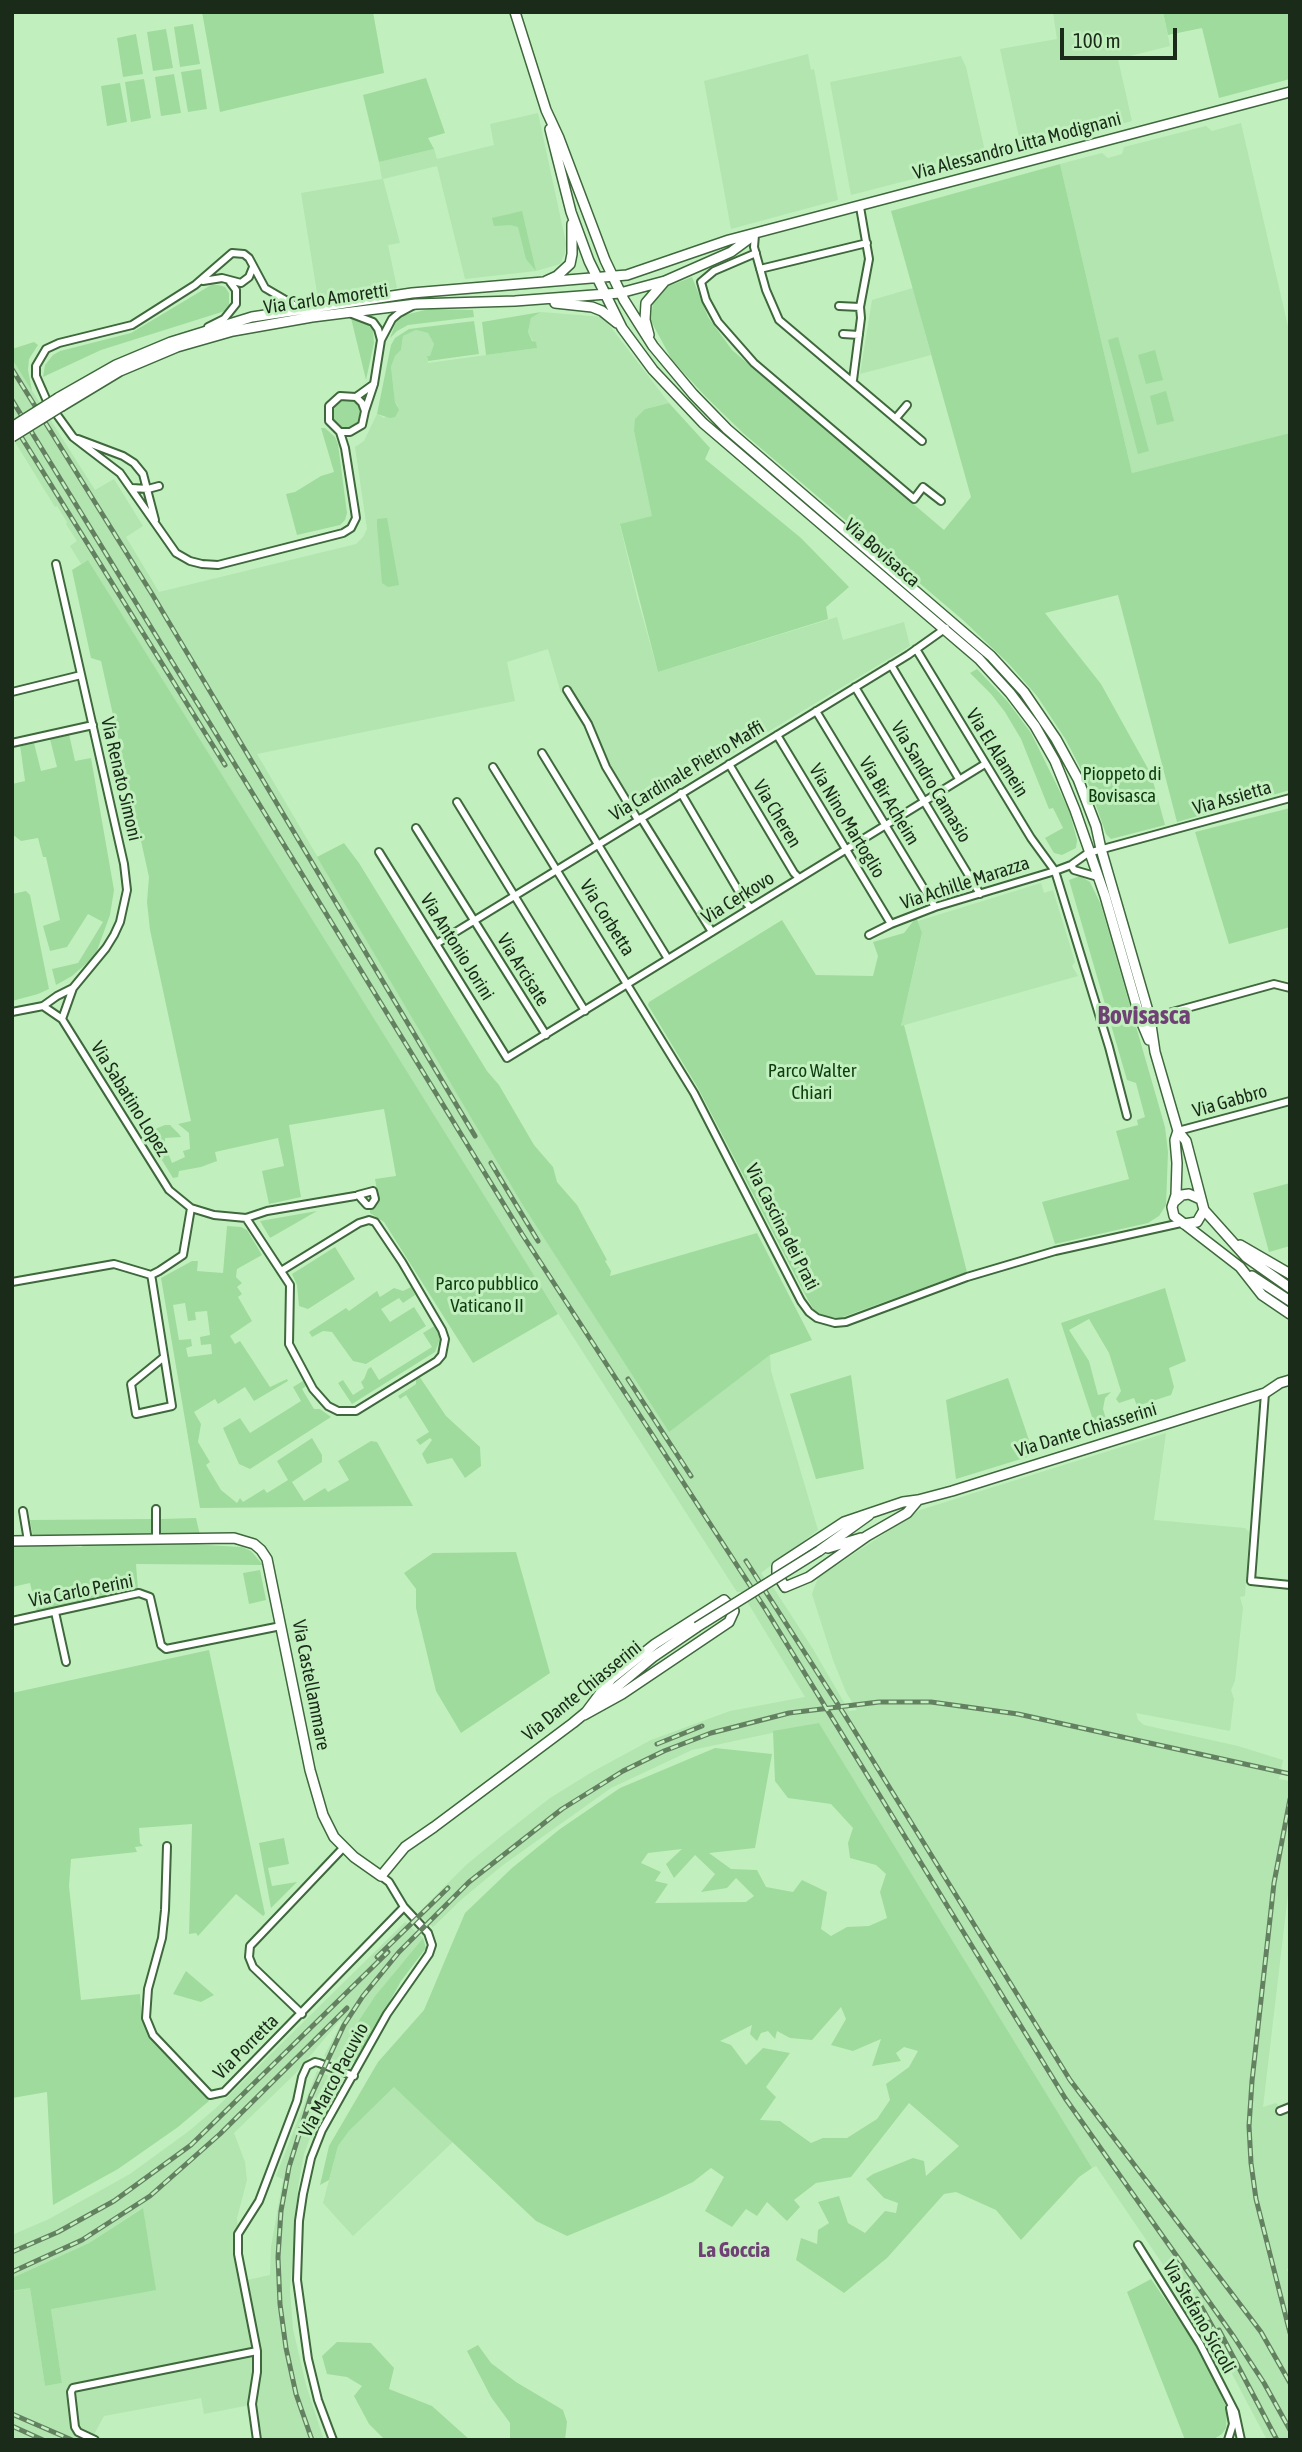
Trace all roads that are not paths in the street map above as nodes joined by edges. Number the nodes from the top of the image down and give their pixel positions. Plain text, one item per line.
1 (515, 12) edge
2 (1290, 92) edge
3 (546, 110) junction
4 (860, 207) junction
5 (571, 212) junction
6 (755, 235) junction
7 (867, 243) junction
8 (756, 253) junction
9 (224, 260) junction
10 (253, 267) junction
11 (760, 269) junction
12 (613, 278) junction
13 (597, 279) junction
14 (228, 280) junction
15 (665, 281) junction
16 (539, 284) junction
17 (195, 285) junction
18 (620, 293) junction
19 (605, 294) junction
20 (515, 301) junction
21 (416, 304) junction
22 (839, 306) dead end
23 (860, 307) junction
24 (301, 309) junction
25 (348, 313) junction
26 (622, 328) junction
27 (197, 333) junction
28 (843, 334) dead end
29 (859, 335) junction
30 (381, 340) junction
31 (653, 346) junction
32 (853, 380) junction
33 (374, 384) junction
34 (356, 397) junction
35 (60, 402) junction
36 (908, 405) dead end
37 (365, 411) junction
38 (896, 418) junction
39 (12, 427) edge
40 (340, 432) junction
41 (350, 432) junction
42 (12, 437) edge
43 (73, 437) junction
44 (922, 441) dead end
45 (345, 448) junction
46 (118, 454) junction
47 (113, 468) junction
48 (159, 486) dead end
49 (130, 488) junction
50 (148, 489) junction
51 (941, 501) dead end
52 (157, 527) junction
53 (56, 564) dead end
54 (954, 623) junction
55 (945, 629) junction
56 (916, 649) junction
57 (891, 665) junction
58 (80, 675) junction
59 (855, 687) junction
60 (567, 690) dead end
61 (12, 692) edge
62 (816, 711) junction
63 (93, 725) junction
64 (777, 735) junction
65 (12, 743) edge
66 (542, 753) dead end
67 (729, 764) junction
68 (985, 764) junction
69 (493, 767) dead end
70 (959, 779) junction
71 (681, 793) junction
72 (1290, 798) edge
73 (924, 801) junction
74 (457, 802) dead end
75 (640, 819) junction
76 (885, 826) junction
77 (416, 828) dead end
78 (598, 844) junction
79 (1101, 849) junction
80 (845, 850) junction
81 (379, 852) dead end
82 (1088, 853) junction
83 (1071, 865) junction
84 (558, 869) junction
85 (1055, 871) junction
86 (1098, 877) junction
87 (799, 878) junction
88 (980, 894) junction
89 (515, 895) junction
90 (936, 907) junction
91 (751, 908) junction
92 (474, 921) junction
93 (891, 924) junction
94 (712, 932) junction
95 (869, 935) dead end
96 (436, 944) junction
97 (668, 959) junction
98 (629, 984) junction
99 (73, 988) junction
100 (1290, 988) edge
101 (43, 1006) junction
102 (585, 1011) junction
103 (12, 1012) edge
104 (62, 1019) junction
105 (1146, 1020) junction
106 (546, 1035) junction
107 (507, 1058) joint
108 (1290, 1101) edge
109 (1127, 1116) dead end
110 (1178, 1131) junction
111 (356, 1196) dead end
112 (1200, 1199) junction
113 (1173, 1207) junction
114 (191, 1208) junction
115 (1204, 1209) junction
116 (246, 1218) junction
117 (1182, 1224) junction
118 (1158, 1227) junction
119 (1230, 1240) junction
120 (1240, 1266) junction
121 (281, 1271) junction
122 (1290, 1274) edge
123 (151, 1275) junction
124 (12, 1282) edge
125 (1290, 1288) edge
126 (1290, 1301) edge
127 (1290, 1314) edge
128 (164, 1357) junction
129 (1290, 1380) edge
130 (1265, 1393) junction
131 (918, 1500) junction
132 (156, 1509) dead end
133 (23, 1511) dead end
134 (872, 1512) junction
135 (878, 1530) junction
136 (867, 1536) junction
137 (156, 1540) junction
138 (12, 1541) edge
139 (28, 1541) junction
140 (819, 1550) junction
141 (1290, 1585) edge
142 (55, 1612) junction
143 (12, 1621) edge
144 (281, 1626) junction
145 (66, 1662) dead end
146 (584, 1715) junction
147 (167, 1846) dead end
148 (344, 1847) junction
149 (382, 1876) junction
150 (404, 1907) junction
151 (302, 2014) junction
152 (354, 2076) junction
153 (1290, 2107) edge
154 (1280, 2111) dead end
155 (1138, 2245) dead end
156 (257, 2351) junction
157 (1230, 2406) junction
158 (95, 2440) edge
159 (257, 2440) edge
160 (333, 2440) edge
161 (1228, 2440) edge
162 (1240, 2440) edge

1 - 3 street, Via Bovisasca
2 - 4 street, Via Alessandro Litta Modignani
3 - 5 street, Via Bovisasca
3 - 12 street, Via Bovisasca
4 - 6 street, Via Alessandro Litta Modignani
4 - 7 street
5 - 13 street, Via Bovisasca
5 - 16 street
6 - 8 street
6 - 12 street, Via Alessandro Litta Modignani
6 - 15 street, Via Alessandro Litta Modignani
7 - 11 street
7 - 23 street
8 - 11 street
8 - 51 street
9 - 10 street
9 - 14 street, Via Carlo Amoretti
9 - 17 street, Via Carlo Amoretti
10 - 14 street, Via Carlo Amoretti
10 - 24 street, Via Carlo Amoretti
11 - 32 street
12 - 13 street, Via Alessandro Litta Modignani
12 - 18 street, Via Bovisasca
13 - 16 street, Via Carlo Amoretti
13 - 19 street, Via Bovisasca
14 - 17 street, Via Carlo Amoretti
14 - 27 street, Via Carlo Amoretti
15 - 18 street, Via Alessandro Litta Modignani
15 - 31 street
16 - 24 street, Via Carlo Amoretti
17 - 43 street, Via Carlo Amoretti
18 - 19 street, Via Carlo Amoretti
18 - 31 street, Via Bovisasca
19 - 20 street, Via Carlo Amoretti
19 - 26 street, Via Bovisasca
20 - 21 street, Via Carlo Amoretti
20 - 26 street
21 - 25 street, Via Carlo Amoretti
21 - 30 street
22 - 23 street
23 - 29 street
24 - 27 street, Via Carlo Amoretti
25 - 30 street
25 - 35 street, Via Carlo Amoretti
26 - 55 street, Via Bovisasca
27 - 35 street, Via Carlo Amoretti
28 - 29 street
29 - 32 street
30 - 33 street
31 - 54 street, Via Bovisasca
32 - 38 street
33 - 34 street
33 - 37 street
34 - 37 street
34 - 40 street
35 - 39 street, Via Carlo Amoretti, bridge
35 - 42 street, Via Carlo Amoretti, bridge
36 - 38 street
37 - 41 street
38 - 44 street
40 - 41 street
40 - 45 street
41 - 45 street
43 - 46 street, Via Carlo Amoretti
43 - 47 street, Via Carlo Amoretti
45 - 52 street, Via Carlo Amoretti
46 - 47 street
46 - 50 street, Via Carlo Amoretti
47 - 49 street, Via Carlo Amoretti
48 - 50 street
49 - 50 street
49 - 52 street, Via Carlo Amoretti
50 - 52 street, Via Carlo Amoretti
53 - 58 street, Via Renato Simoni
54 - 55 street, Via Cardinale Pietro Maffi
54 - 79 street, Via Bovisasca
55 - 56 street, Via Cardinale Pietro Maffi
55 - 82 street, Via Bovisasca
56 - 57 street, Via Cardinale Pietro Maffi
56 - 68 street, Via El Alamein
57 - 59 street, Via Cardinale Pietro Maffi
57 - 70 street
58 - 61 street
58 - 63 street, Via Renato Simoni
59 - 62 street, Via Cardinale Pietro Maffi
59 - 73 street, Via Sandro Camasio
60 - 75 street
62 - 64 street, Via Cardinale Pietro Maffi
62 - 76 street, Via Bir Acheim
63 - 65 street
63 - 99 street, Via Renato Simoni
64 - 67 street, Via Cardinale Pietro Maffi
64 - 80 street, Via Nino Martoglio
66 - 78 street
67 - 71 street, Via Cardinale Pietro Maffi
67 - 87 street, Via Cheren
68 - 70 street, Via Cerkovo
68 - 85 street, Via El Alamein
69 - 84 street, Via Corbetta
70 - 73 street, Via Cerkovo
71 - 75 street, Via Cardinale Pietro Maffi
71 - 91 street
72 - 79 street, Via Assietta
73 - 76 street, Via Cerkovo
73 - 88 street, Via Sandro Camasio
74 - 89 street
75 - 78 street, Via Cardinale Pietro Maffi
75 - 94 street
76 - 80 street, Via Cerkovo
76 - 90 street, Via Bir Acheim
77 - 92 street, Via Arcisate
78 - 84 street, Via Cardinale Pietro Maffi
78 - 97 street
79 - 82 street, Via Assietta
79 - 105 street, Via Bovisasca
80 - 87 street, Via Cerkovo
80 - 93 street, Via Nino Martoglio
81 - 96 street, Via Antonio Jorini
82 - 83 street, Via Achille Marazza
82 - 86 street, Via Bovisasca
83 - 85 street, Via Achille Marazza
83 - 86 street
84 - 89 street, Via Cardinale Pietro Maffi
84 - 98 street, Via Corbetta
85 - 88 street, Via Achille Marazza
85 - 109 street, Via El Alamein
86 - 105 street, Via Bovisasca
87 - 91 street, Via Cerkovo
88 - 90 street, Via Achille Marazza
89 - 92 street, Via Cardinale Pietro Maffi
89 - 102 street
90 - 93 street, Via Achille Marazza
91 - 94 street, Via Cerkovo
92 - 96 street, Via Cardinale Pietro Maffi
92 - 106 street, Via Arcisate
93 - 95 street, Via Achille Marazza
94 - 97 street, Via Cerkovo
96 - 107 street, Via Antonio Jorini
97 - 98 street, Via Cerkovo
98 - 102 street, Via Cerkovo
98 - 118 street, Via Cascina dei Prati
99 - 101 street, Via Renato Simoni
99 - 104 street, Via Renato Simoni
100 - 105 street
101 - 103 street, Via Renato Simoni
101 - 104 street, Via Sabatino Lopez
102 - 106 street, Via Cerkovo
104 - 114 street, Via Sabatino Lopez
105 - 110 street, Via Bovisasca
106 - 107 street, Via Cerkovo
108 - 110 street, Via Gabbro
110 - 112 street, Via Bovisasca
110 - 113 street, Via Bovisasca
111 - 116 street, Via Sabatino Lopez
112 - 113 street
112 - 115 street, Via Bovisasca
113 - 117 street
113 - 118 street
114 - 116 street, Via Sabatino Lopez
114 - 123 street
115 - 117 street
115 - 119 street, Via Bovisasca
116 - 121 street
117 - 118 street, Via Cascina dei Prati
117 - 120 street
119 - 122 street
119 - 125 street
120 - 126 street
120 - 127 street
121 - 121 street
123 - 124 street
123 - 128 street
128 - 128 street
129 - 130 street, Via Dante Chiasserini
130 - 131 street, Via Dante Chiasserini
130 - 141 street
131 - 134 street, Via Dante Chiasserini
131 - 135 street, Via Dante Chiasserini
132 - 137 street
133 - 139 street
134 - 135 street
134 - 136 street
134 - 140 street, Via Dante Chiasserini
135 - 136 street, Via Dante Chiasserini
136 - 140 street, Via Dante Chiasserini
137 - 139 street, Via Castellammare
137 - 144 street, Via Castellammare
138 - 139 street, Via Castellammare
140 - 146 street, Via Dante Chiasserini, bridge
142 - 143 street, Via Carlo Perini
142 - 144 street, Via Carlo Perini
142 - 145 street
144 - 148 street, Via Castellammare
146 - 146 street
146 - 149 street, Via Dante Chiasserini
147 - 151 street, Via Porretta
148 - 149 street
148 - 151 street
149 - 150 street
150 - 151 street, Via Porretta
150 - 152 street, Via Marco Pacuvio
152 - 156 street
152 - 160 street, Via Marco Pacuvio
153 - 154 street
155 - 157 street, Via Stefano Siccoli
156 - 158 street
156 - 159 street
157 - 161 street
157 - 162 street, Via Stefano Siccoli
161 - 162 street

